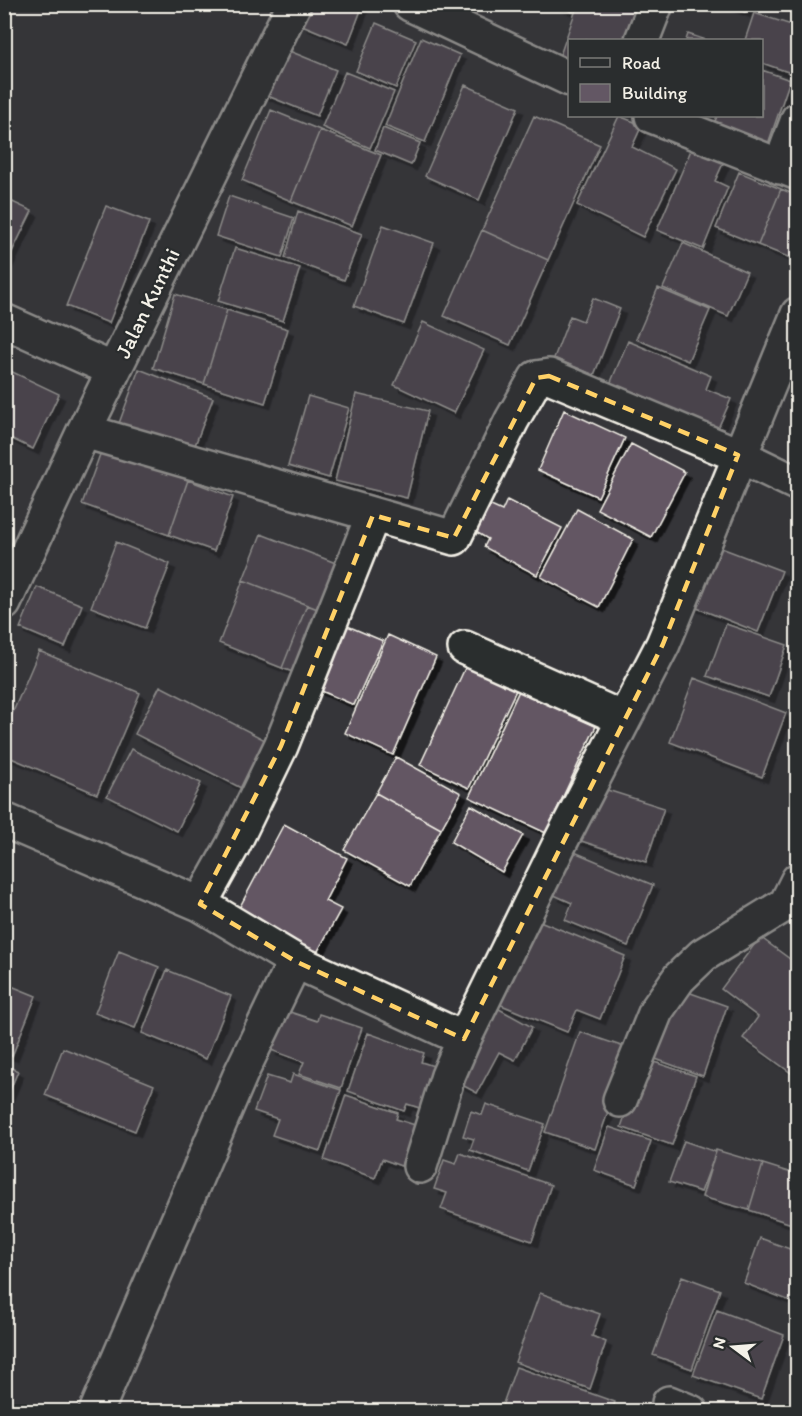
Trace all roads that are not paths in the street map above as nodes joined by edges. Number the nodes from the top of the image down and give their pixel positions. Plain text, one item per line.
1 (294, 4) edge
2 (410, 4) edge
3 (656, 4) edge
4 (468, 17) edge
5 (642, 39) edge
6 (568, 78) edge
7 (655, 117) edge
8 (798, 119) edge
9 (789, 170) edge
10 (798, 314) edge
11 (4, 321) edge
12 (114, 370) junction
13 (84, 431) junction
14 (738, 455) junction
15 (798, 484) edge
16 (373, 514) junction
17 (4, 603) edge
18 (465, 648) dead end
19 (624, 719) junction
20 (4, 819) edge
21 (794, 898) edge
22 (200, 904) junction
23 (295, 961) junction
24 (464, 1039) junction
25 (620, 1100) dead end
26 (420, 1166) dead end
27 (96, 1412) edge

1 - 12 street, Jalan Kunthi
2 - 4 street
3 - 5 street
4 - 6 street
7 - 9 street
8 - 9 street
10 - 14 street
11 - 12 street
12 - 13 street, Jalan Kunthi
13 - 16 street
13 - 17 street, Jalan Kunthi
14 - 15 street
14 - 16 street
14 - 19 street
16 - 22 street
18 - 19 street
19 - 24 street
20 - 22 street
21 - 25 street
22 - 23 street
23 - 24 street
23 - 27 street
24 - 26 street

